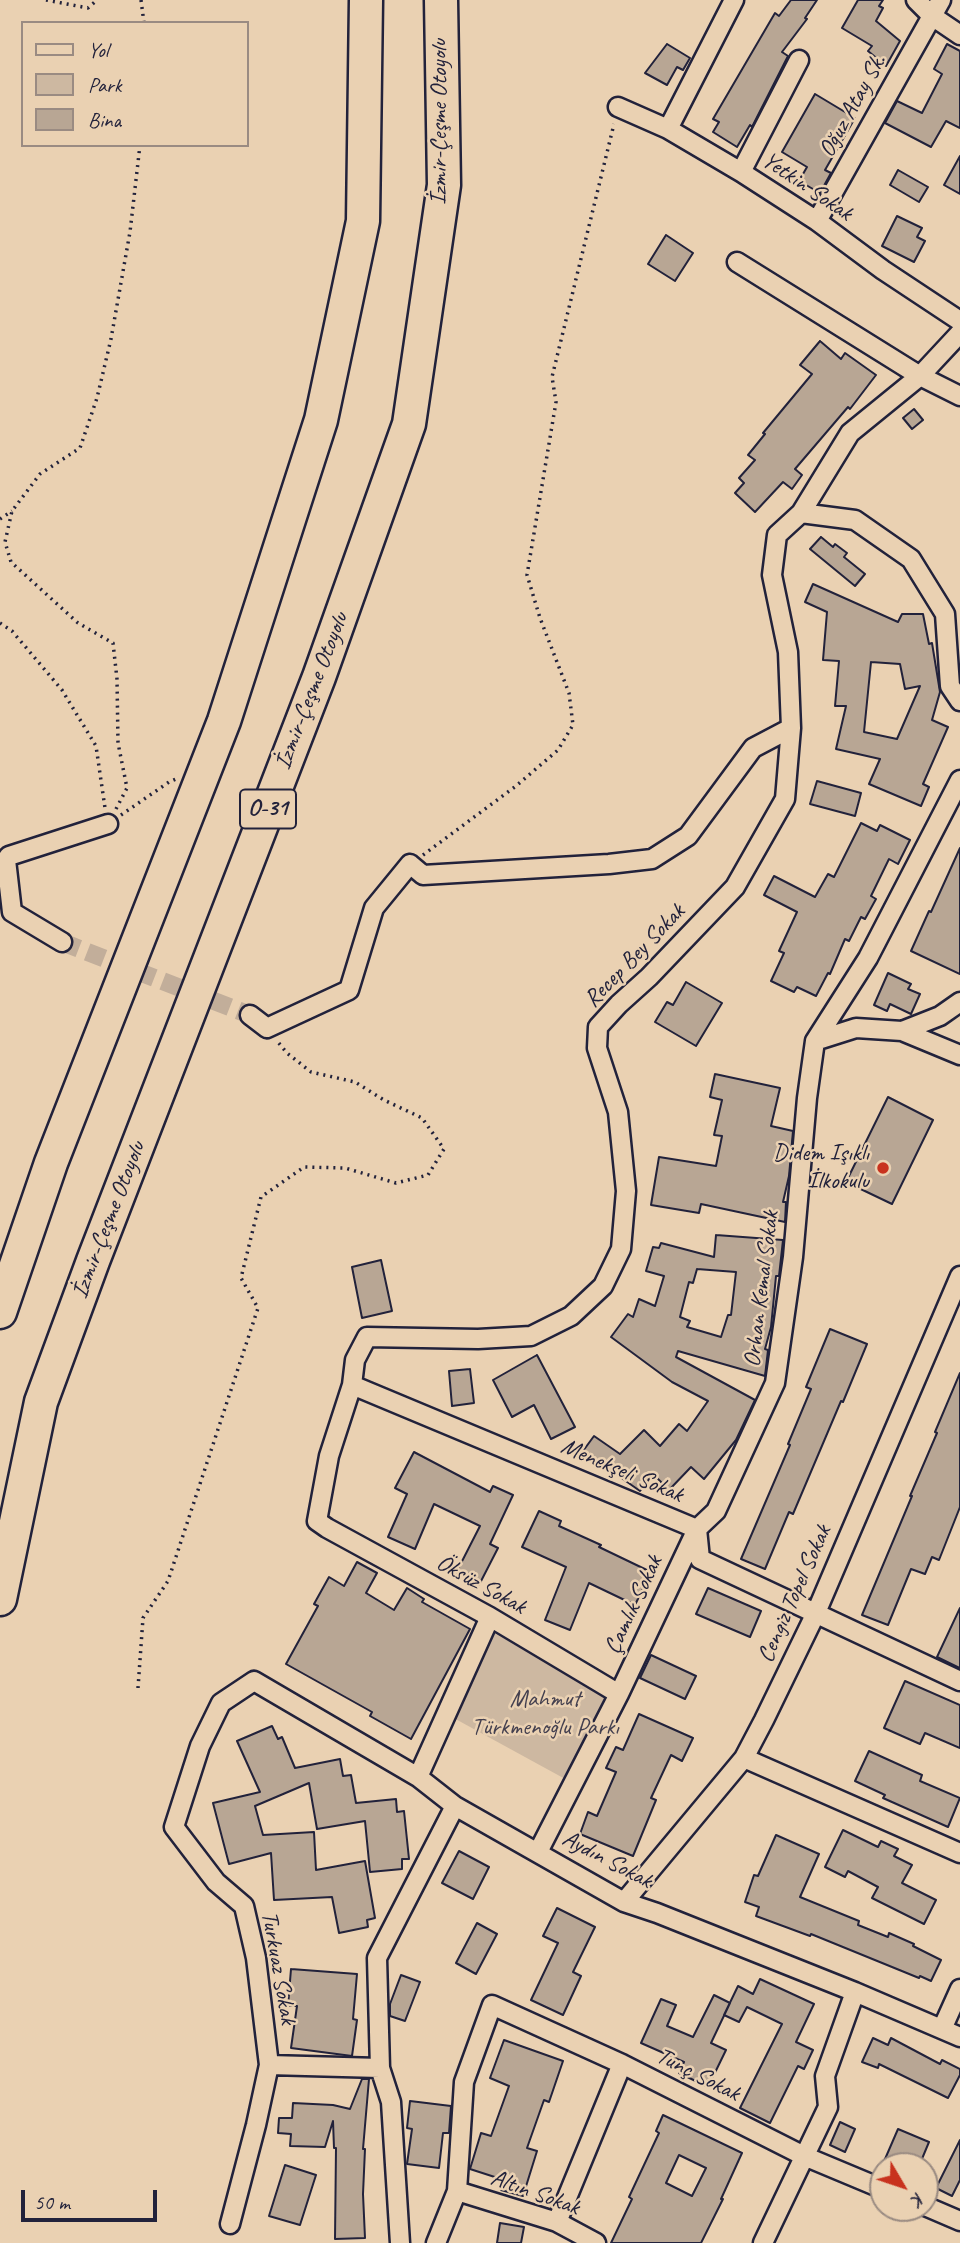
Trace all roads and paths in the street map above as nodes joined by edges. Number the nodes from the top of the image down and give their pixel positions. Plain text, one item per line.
1 (46, 0) edge
2 (97, 0) edge
3 (141, 0) edge
4 (366, 0) edge
5 (441, 0) edge
6 (734, 0) edge
7 (916, 0) edge
8 (936, 8) edge
9 (144, 21) edge
10 (960, 35) edge
11 (799, 60) dead end
12 (618, 107) joint
13 (668, 129) junction
14 (140, 147) edge
15 (741, 172) junction
16 (817, 221) junction
17 (737, 262) dead end
18 (960, 321) edge
19 (960, 333) edge
20 (920, 376) junction
21 (960, 396) edge
22 (12, 510) junction
23 (801, 513) junction
24 (0, 519) edge
25 (0, 623) edge
26 (960, 701) edge
27 (791, 727) junction
28 (204, 771) junction
29 (960, 780) edge
30 (108, 824) junction
31 (410, 864) junction
32 (62, 942) tunnel mouth
33 (960, 1002) edge
34 (250, 1015) tunnel mouth
35 (267, 1028) junction
36 (902, 1031) junction
37 (815, 1041) junction
38 (960, 1055) edge
39 (960, 1276) edge
40 (0, 1312) edge
41 (352, 1385) junction
42 (317, 1521) joint
43 (697, 1529) junction
44 (0, 1599) edge
45 (815, 1615) junction
46 (490, 1617) junction
47 (254, 1681) joint
48 (960, 1681) edge
49 (138, 1688) dead end
50 (619, 1694) junction
51 (744, 1758) junction
52 (418, 1777) junction
53 (455, 1806) junction
54 (538, 1852) junction
55 (960, 1853) edge
56 (624, 1902) junction
57 (960, 1989) edge
58 (855, 1992) junction
59 (942, 2029) junction
60 (960, 2037) edge
61 (622, 2064) junction
62 (269, 2065) junction
63 (380, 2068) junction
64 (804, 2156) junction
65 (869, 2183) edge
66 (457, 2191) junction
67 (939, 2212) edge
68 (960, 2221) edge
69 (557, 2222) junction
70 (230, 2224) dead end
71 (400, 2243) edge
72 (436, 2243) edge
73 (596, 2243) edge
74 (763, 2243) edge

1 - 2 path
3 - 9 path
4 - 28 highway
5 - 44 highway, İzmir-Çeşme Otoyolu / O-31
6 - 13 street
7 - 8 street
8 - 10 street
8 - 16 street, Oğuz Atay Sk.
11 - 15 street
12 - 13 street, Yetkin Sokak
12 - 31 path
13 - 15 street, Yetkin Sokak
14 - 22 path
15 - 16 street, Yetkin Sokak
16 - 18 street, Yetkin Sokak
17 - 20 street
19 - 20 street, Recep Bey Sokak
20 - 21 street
20 - 23 street, Recep Bey Sokak
22 - 24 path
22 - 30 path
23 - 26 street
23 - 27 street, Recep Bey Sokak
25 - 30 path
27 - 31 street
27 - 41 street, Recep Bey Sokak
28 - 30 path
28 - 40 highway
29 - 37 street, Orhan Kemal Sokak
30 - 32 street
31 - 35 street
33 - 36 street
34 - 35 street
35 - 49 path
36 - 37 street
36 - 38 street
37 - 43 street, Orhan Kemal Sokak
39 - 45 street, Cengiz Topel Sokak
41 - 42 street, Recep Bey Sokak
41 - 43 street, Menekşeli Sokak
42 - 46 street, Öksüz Sokak
43 - 45 street, Menekşeli Sokak
43 - 50 street, Çamlık Sokak
45 - 48 street, Menekşeli Sokak
45 - 51 street, Cengiz Topel Sokak
46 - 50 street, Öksüz Sokak
46 - 52 street
47 - 52 street, Aydın Sokak
47 - 62 street, Turkuaz Sokak
50 - 54 street, Çamlık Sokak
51 - 55 street
51 - 56 street, Cengiz Topel Sokak
52 - 53 street, Aydın Sokak
53 - 54 street, Aydın Sokak
53 - 63 street
54 - 56 street, Aydın Sokak
56 - 58 street, Aydın Sokak
57 - 59 street
58 - 59 street, Aydın Sokak
58 - 64 street
59 - 60 street, Aydın Sokak
61 - 64 street, Tunç Sokak
61 - 66 street, Tunç Sokak
61 - 69 street
62 - 63 street
62 - 70 street, Turkuaz Sokak
63 - 71 street
64 - 65 street, Tunç Sokak
64 - 74 street
66 - 69 street, Altın Sokak
66 - 72 street
67 - 68 street
69 - 73 street, Altın Sokak

